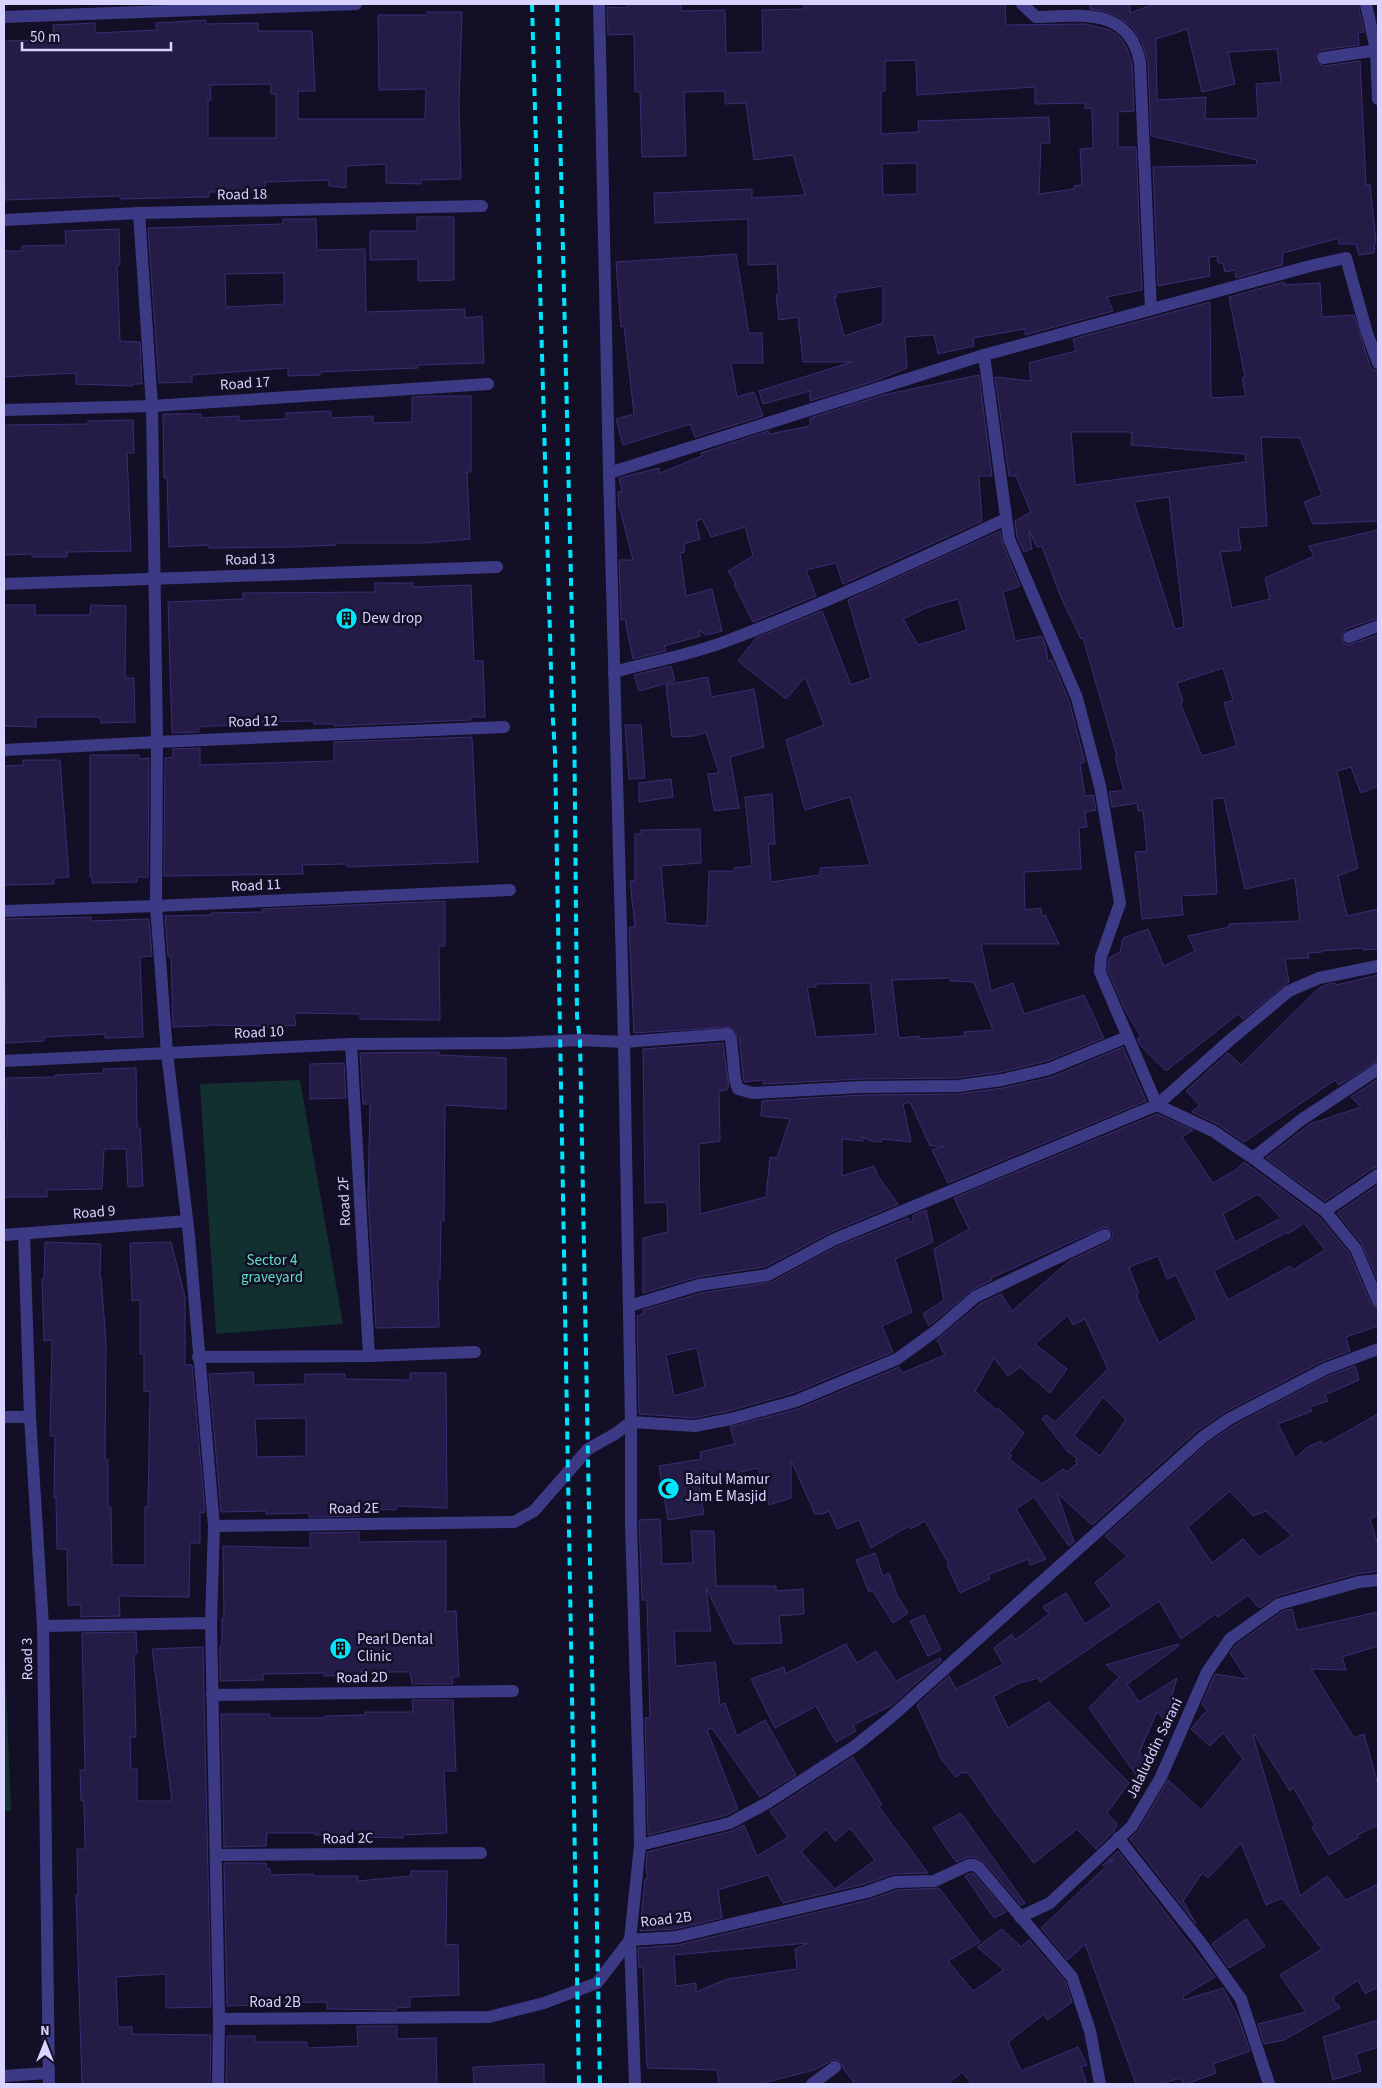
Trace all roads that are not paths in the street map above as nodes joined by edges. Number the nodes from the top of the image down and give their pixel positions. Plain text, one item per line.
1 (356, 4) edge
2 (599, 4) edge
3 (1022, 4) edge
4 (1366, 4) edge
5 (46, 9) edge
6 (4, 17) edge
7 (1377, 50) edge
8 (1323, 58) dead end
9 (1378, 99) edge
10 (482, 206) dead end
11 (139, 213) junction
12 (4, 220) edge
13 (1151, 309) junction
14 (984, 355) junction
15 (1378, 362) edge
16 (488, 384) dead end
17 (152, 406) junction
18 (4, 410) edge
19 (609, 473) junction
20 (1006, 519) junction
21 (497, 567) dead end
22 (154, 578) junction
23 (4, 584) edge
24 (1378, 626) edge
25 (1349, 637) dead end
26 (614, 672) junction
27 (504, 727) dead end
28 (156, 742) junction
29 (4, 750) edge
30 (510, 890) dead end
31 (156, 906) junction
32 (4, 910) edge
33 (1378, 966) edge
34 (1127, 1037) junction
35 (624, 1042) junction
36 (351, 1044) junction
37 (167, 1053) junction
38 (4, 1061) edge
39 (1378, 1069) edge
40 (1157, 1105) junction
41 (1253, 1158) junction
42 (1378, 1175) edge
43 (1325, 1211) junction
44 (187, 1221) junction
45 (24, 1234) junction
46 (1104, 1235) dead end
47 (4, 1236) edge
48 (1378, 1301) edge
49 (629, 1306) junction
50 (1378, 1350) edge
51 (475, 1352) dead end
52 (369, 1356) junction
53 (198, 1357) junction
54 (30, 1417) junction
55 (4, 1418) edge
56 (632, 1422) junction
57 (214, 1526) junction
58 (1378, 1580) edge
59 (211, 1623) junction
60 (43, 1626) junction
61 (513, 1691) dead end
62 (212, 1695) junction
63 (1118, 1838) junction
64 (640, 1845) junction
65 (481, 1853) dead end
66 (216, 1855) junction
67 (1020, 1917) junction
68 (630, 1940) junction
69 (220, 2018) junction
70 (835, 2067) dead end
71 (4, 2076) edge
72 (48, 2079) edge
73 (218, 2084) edge
74 (635, 2084) edge
75 (812, 2084) edge
76 (1100, 2084) edge
77 (1269, 2084) edge

1 - 5 street
2 - 19 street
3 - 13 street
4 - 7 street
5 - 6 street
7 - 8 street
7 - 9 street
10 - 11 street, Road 18
11 - 12 street, Road 18
11 - 17 street
13 - 14 street
13 - 15 street
14 - 19 street
14 - 20 street
16 - 17 street, Road 17
17 - 18 street, Road 17
17 - 22 street
19 - 26 street
20 - 26 street
20 - 34 street
21 - 22 street, Road 13
22 - 23 street, Road 13
22 - 28 street
24 - 25 street
26 - 35 street
27 - 28 street, Road 12
28 - 29 street, Road 12
28 - 31 street
30 - 31 street, Road 11
31 - 32 street, Road 11
31 - 37 street
33 - 40 street
34 - 35 street, Road 10
34 - 40 street
35 - 36 street, Road 10
35 - 49 street
36 - 37 street, Road 10
36 - 52 street, Road 2F
37 - 38 street, Road 10
37 - 44 street
39 - 41 street
40 - 41 street
40 - 49 street
41 - 43 street
42 - 43 street
43 - 48 street
44 - 45 street, Road 9
44 - 53 street
45 - 47 street, Road 9
45 - 54 street, Road 3
46 - 56 street
49 - 56 street
50 - 64 street
51 - 52 street
52 - 53 street
53 - 57 street
54 - 55 street
54 - 60 street, Road 3
56 - 57 street, Road 2E
56 - 64 street
57 - 59 street
58 - 63 street, Jalaluddin Sarani
59 - 60 street
59 - 62 street
60 - 72 street, Road 3
61 - 62 street, Road 2D
62 - 66 street
63 - 67 street, Jalaluddin Sarani
63 - 77 street
64 - 68 street
65 - 66 street, Road 2C
66 - 69 street
67 - 68 street, Road 2B
67 - 76 street
68 - 69 street, Road 2B
68 - 74 street
69 - 73 street
70 - 75 street
71 - 72 street

